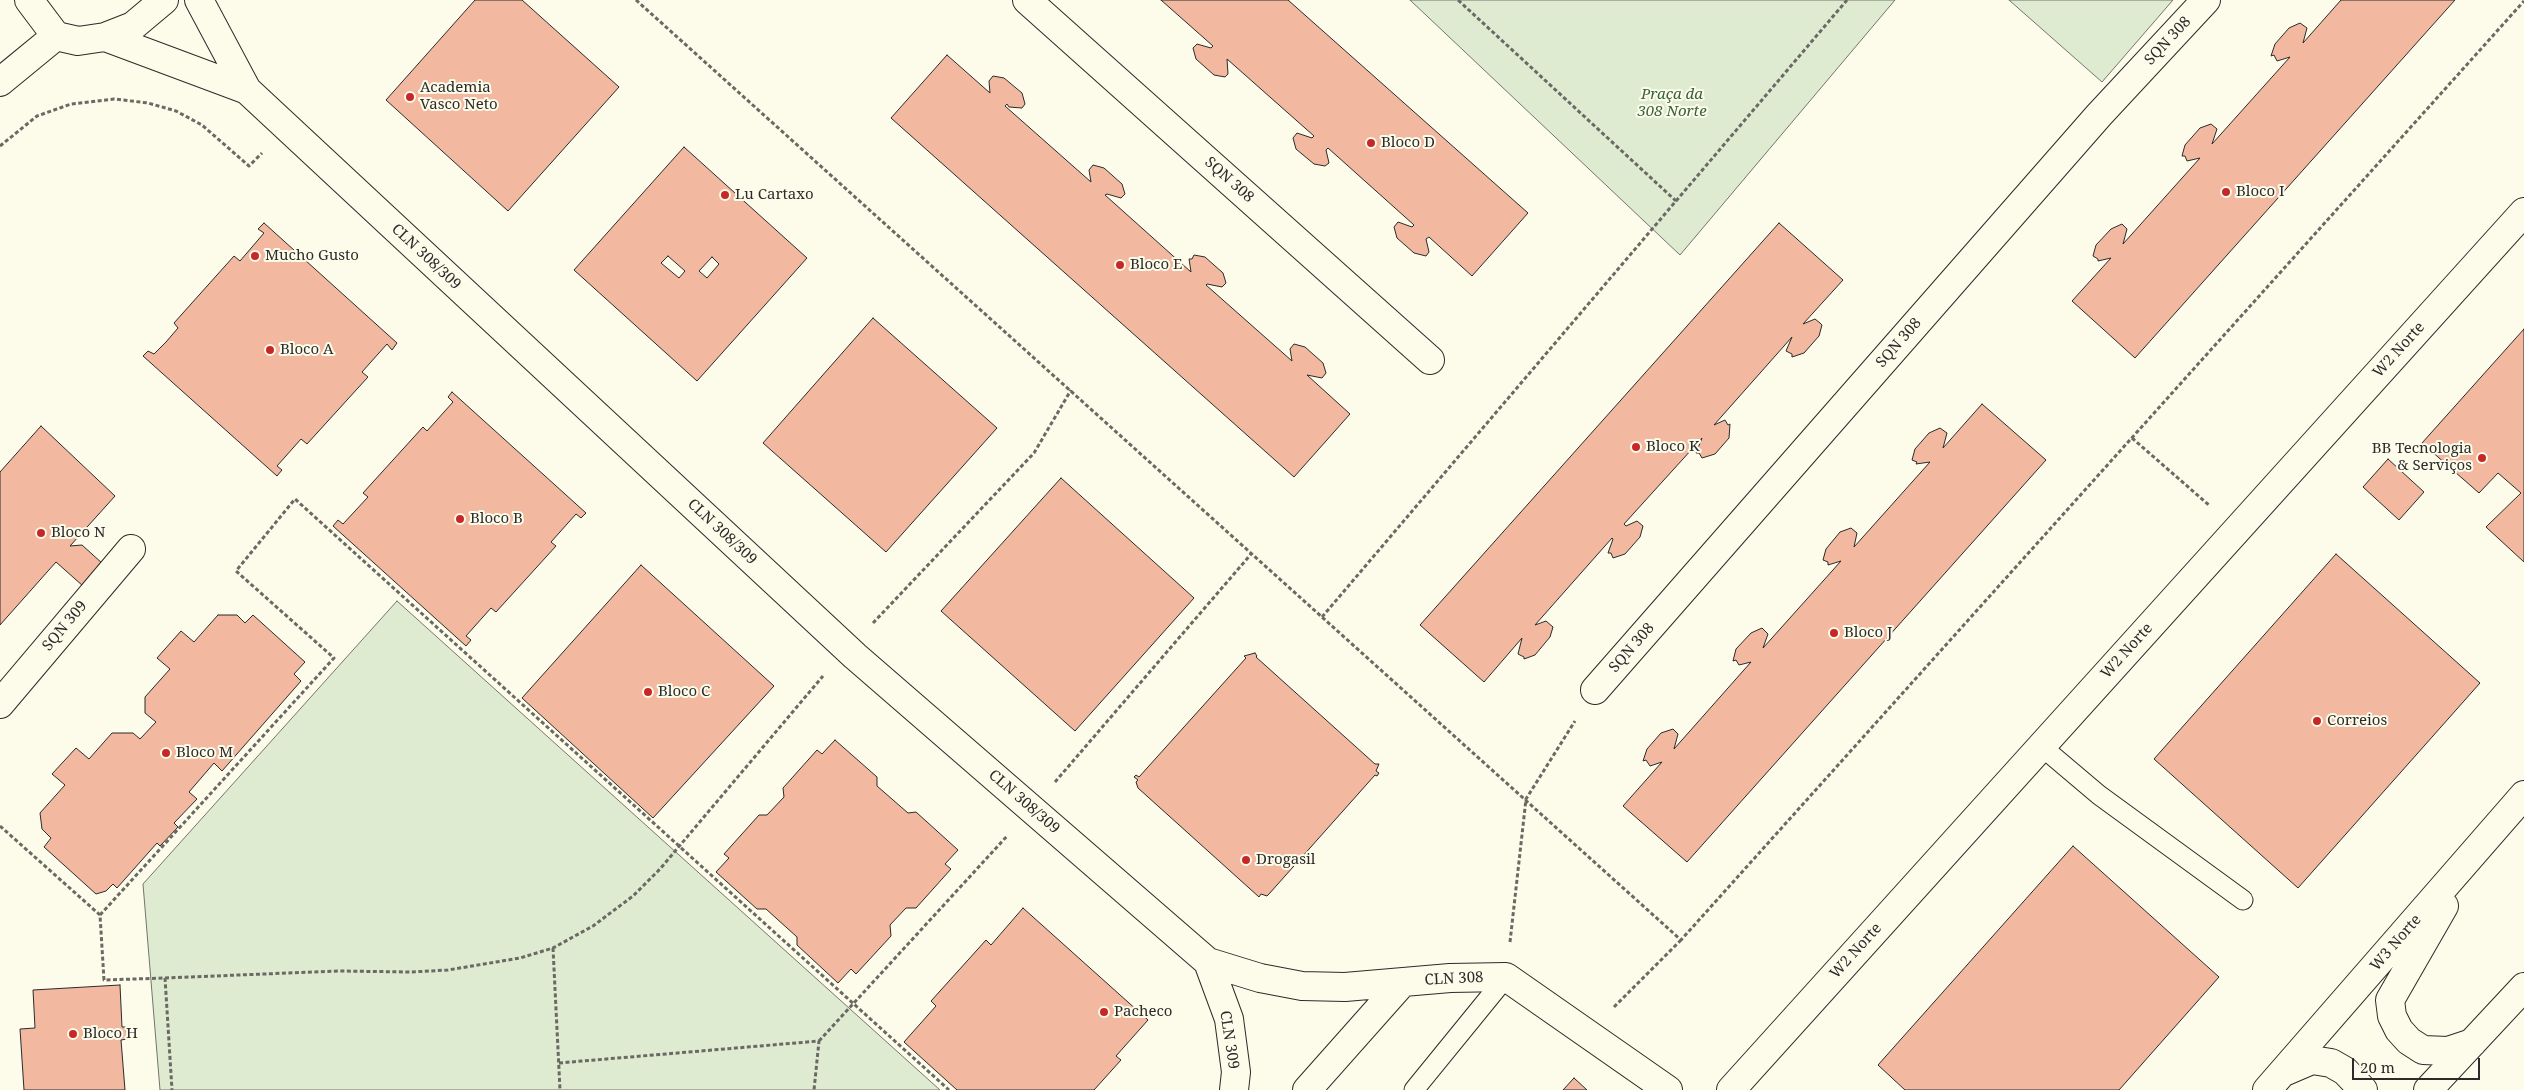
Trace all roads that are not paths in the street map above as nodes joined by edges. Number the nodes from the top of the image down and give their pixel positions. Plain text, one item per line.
1 (29, 0) edge
2 (164, 0) edge
3 (199, 0) edge
4 (1027, 0) edge
5 (2206, 0) edge
6 (56, 36) junction
7 (105, 37) junction
8 (0, 82) edge
9 (247, 90) junction
10 (2524, 212) edge
11 (1430, 360) dead end
12 (131, 549) dead end
13 (1595, 690) road end
14 (0, 704) edge
15 (2041, 746) junction
16 (2524, 795) edge
17 (2472, 854) junction
18 (2243, 900) dead end
19 (1208, 962) junction
20 (1506, 978) junction
21 (1402, 983) junction
22 (2524, 987) edge
23 (2472, 1043) junction
24 (2275, 1081) edge
25 (1234, 1090) edge
26 (1307, 1090) edge
27 (1414, 1090) edge
28 (1668, 1090) edge
29 (1731, 1090) edge
30 (2363, 1090) edge
31 (2428, 1090) edge

1 - 6 street
2 - 7 street
3 - 9 street, CLN 308/309
4 - 11 street, SQN 308
5 - 13 street, SQN 308
6 - 7 street
6 - 8 street
7 - 9 street, CLN 308/309
9 - 19 street, CLN 308/309
10 - 15 street, W2 Norte
12 - 14 street, SQN 309
15 - 18 lane
15 - 29 street, W2 Norte
16 - 17 street, W3 Norte
17 - 23 street
17 - 24 street, W3 Norte
19 - 21 street, CLN 308
19 - 25 street, CLN 309
20 - 21 street, CLN 308
20 - 27 lane
20 - 28 street, CLN 308
21 - 26 street
22 - 23 street
23 - 31 street
24 - 30 street

